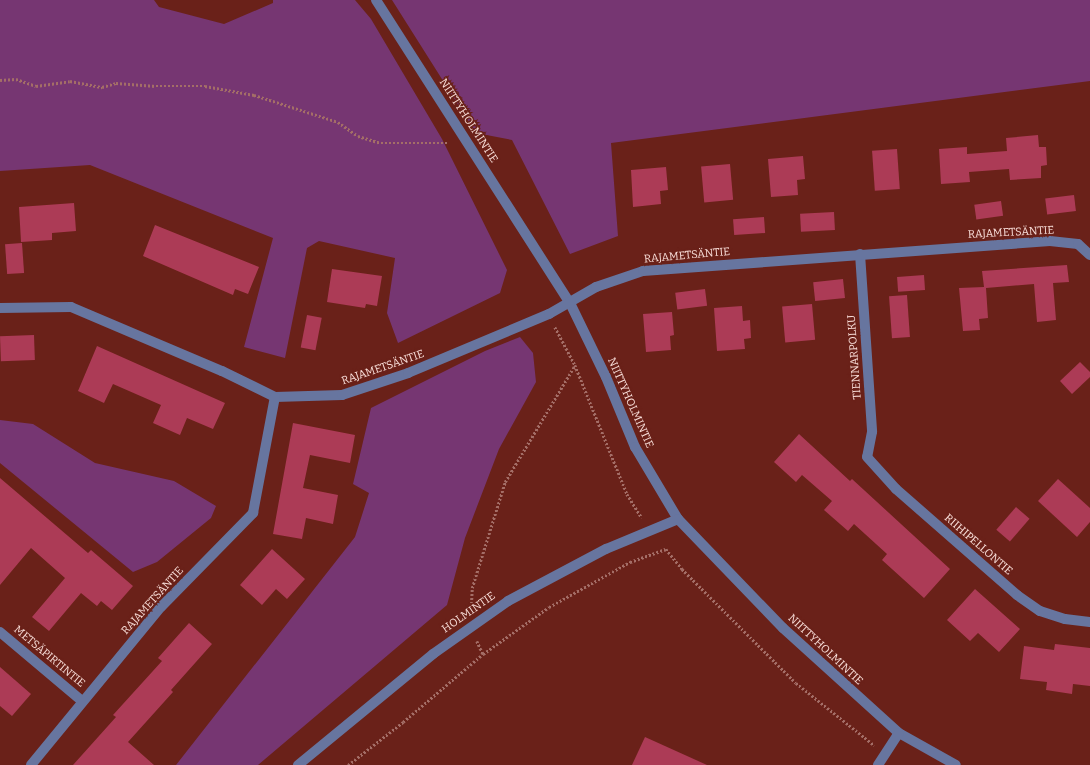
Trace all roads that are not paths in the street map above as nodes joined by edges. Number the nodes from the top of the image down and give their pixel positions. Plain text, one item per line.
1 (376, 0) edge
2 (860, 254) junction
3 (1090, 255) edge
4 (570, 302) junction
5 (0, 308) edge
6 (275, 397) junction
7 (867, 457) joint
8 (678, 519) junction
9 (1090, 622) edge
10 (0, 632) edge
11 (82, 701) junction
12 (898, 734) junction
13 (31, 765) edge
14 (298, 765) edge
15 (878, 765) edge
16 (956, 765) edge

1 - 4 street, NIITTYHOLMINTIE
2 - 3 street, RAJAMETSÄNTIE
2 - 4 street, RAJAMETSÄNTIE
2 - 7 street, TIENNARPOLKU
4 - 6 street, RAJAMETSÄNTIE
4 - 8 street, NIITTYHOLMINTIE
5 - 6 street, RAJAMETSÄNTIE
6 - 11 street, RAJAMETSÄNTIE
7 - 9 street, RIIHIPELLONTIE
8 - 12 street, NIITTYHOLMINTIE
8 - 14 street, HOLMINTIE
10 - 11 street, METSÄPIRTINTIE
11 - 13 street, RAJAMETSÄNTIE
12 - 15 street
12 - 16 street, NIITTYHOLMINTIE

